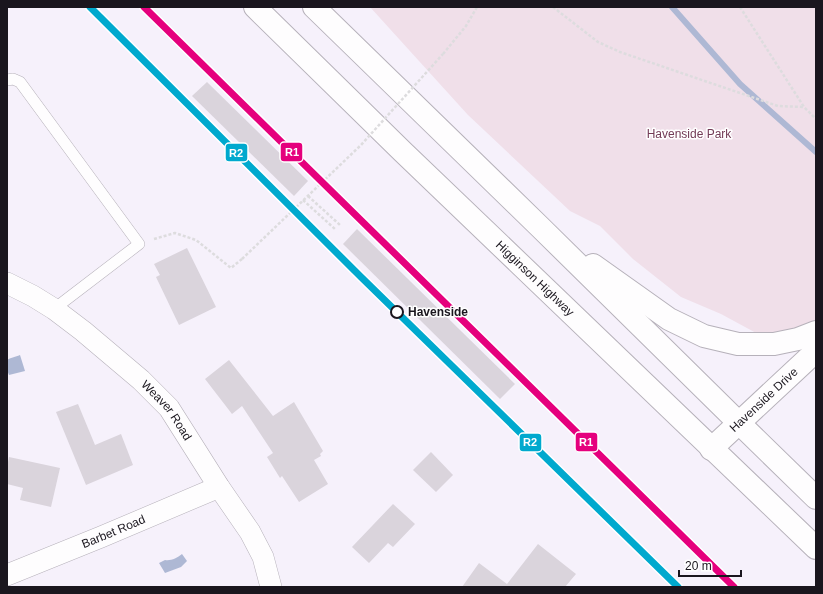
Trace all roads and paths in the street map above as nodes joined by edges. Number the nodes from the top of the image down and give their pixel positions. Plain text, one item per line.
1 (255, 7) edge
2 (314, 7) edge
3 (477, 7) edge
4 (553, 7) edge
5 (740, 7) edge
6 (7, 80) edge
7 (804, 107) junction
8 (816, 118) edge
9 (308, 196) junction
10 (303, 200) junction
11 (340, 225) dead end
12 (540, 227) junction
13 (336, 230) dead end
14 (140, 244) junction
15 (7, 283) edge
16 (54, 308) junction
17 (816, 332) edge
18 (816, 351) edge
19 (739, 424) junction
20 (711, 449) junction
21 (219, 487) junction
22 (816, 498) edge
23 (816, 548) edge
24 (7, 575) edge
25 (271, 587) edge

1 - 20 main road, Higginson Highway
2 - 12 main road
3 - 9 path, bridge
4 - 7 path
5 - 7 path
6 - 14 lane
7 - 8 path
9 - 10 path, bridge
9 - 11 path
10 - 13 path
10 - 14 path, bridge
12 - 17 main road
12 - 19 main road
14 - 16 lane
15 - 16 street, Weaver Road
16 - 21 street, Weaver Road
18 - 19 main road, Havenside Drive
19 - 20 main road, Havenside Drive
19 - 22 main road
20 - 23 main road, Higginson Highway
21 - 24 street, Barbet Road
21 - 25 street, Weaver Road

